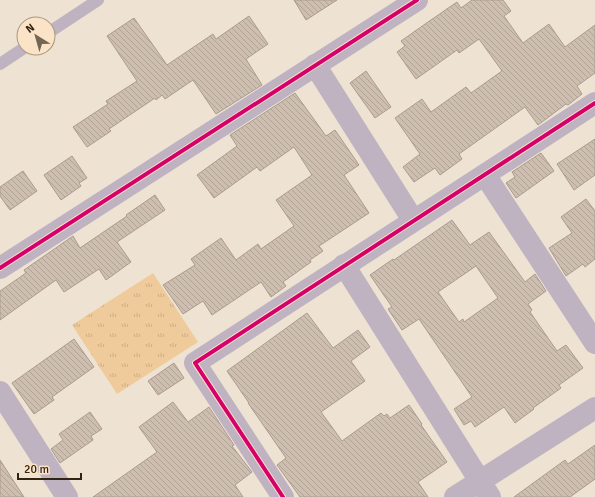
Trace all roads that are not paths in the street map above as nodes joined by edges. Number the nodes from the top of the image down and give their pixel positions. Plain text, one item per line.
1 (98, 0) edge
2 (416, 0) edge
3 (56, 27) edge
4 (16, 53) edge
5 (0, 64) edge
6 (315, 65) junction
7 (595, 104) edge
8 (485, 175) junction
9 (413, 220) junction
10 (344, 266) junction
11 (0, 268) edge
12 (595, 343) edge
13 (0, 392) edge
14 (595, 408) edge
15 (484, 489) edge
16 (67, 497) edge
17 (283, 497) edge
18 (455, 497) edge

1 - 3 lane
2 - 6 street
4 - 5 lane
6 - 9 street
6 - 11 street
7 - 8 street
8 - 9 street
8 - 12 street
9 - 10 street
10 - 15 street
10 - 17 street
13 - 16 street
14 - 15 street
15 - 18 street

